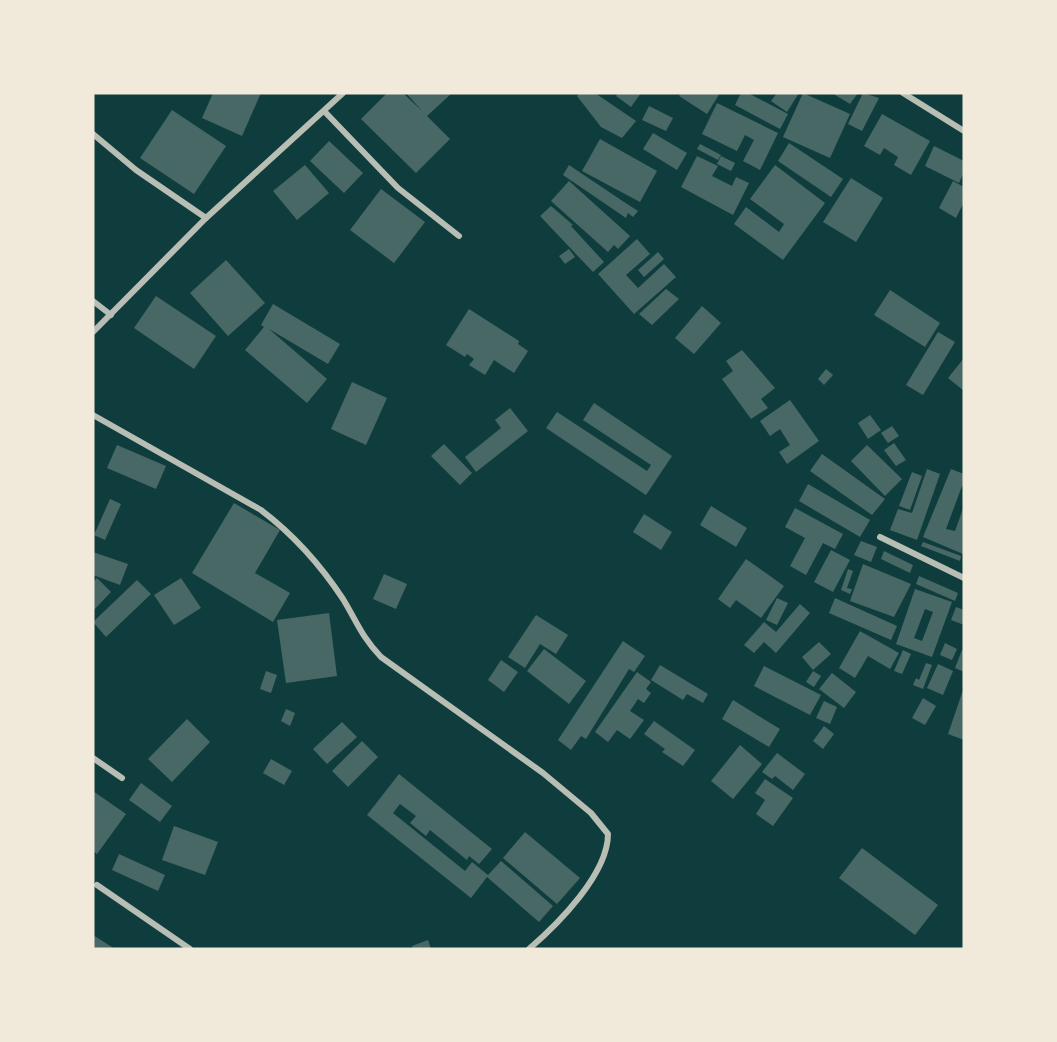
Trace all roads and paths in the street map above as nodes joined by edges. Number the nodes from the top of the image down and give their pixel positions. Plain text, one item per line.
1 (343, 93) edge
2 (903, 93) edge
3 (325, 112) junction
4 (964, 131) edge
5 (93, 134) edge
6 (206, 218) junction
7 (459, 236) dead end
8 (93, 301) edge
9 (111, 315) junction
10 (93, 332) edge
11 (93, 415) edge
12 (880, 537) dead end
13 (964, 578) edge
14 (93, 758) edge
15 (122, 778) dead end
16 (97, 885) dead end
17 (190, 949) edge
18 (529, 949) edge

1 - 3 street
2 - 4 street
3 - 6 street
3 - 7 street
5 - 6 street
6 - 9 street
8 - 9 street
9 - 10 street
11 - 18 street
12 - 13 street
14 - 15 street
16 - 17 street

